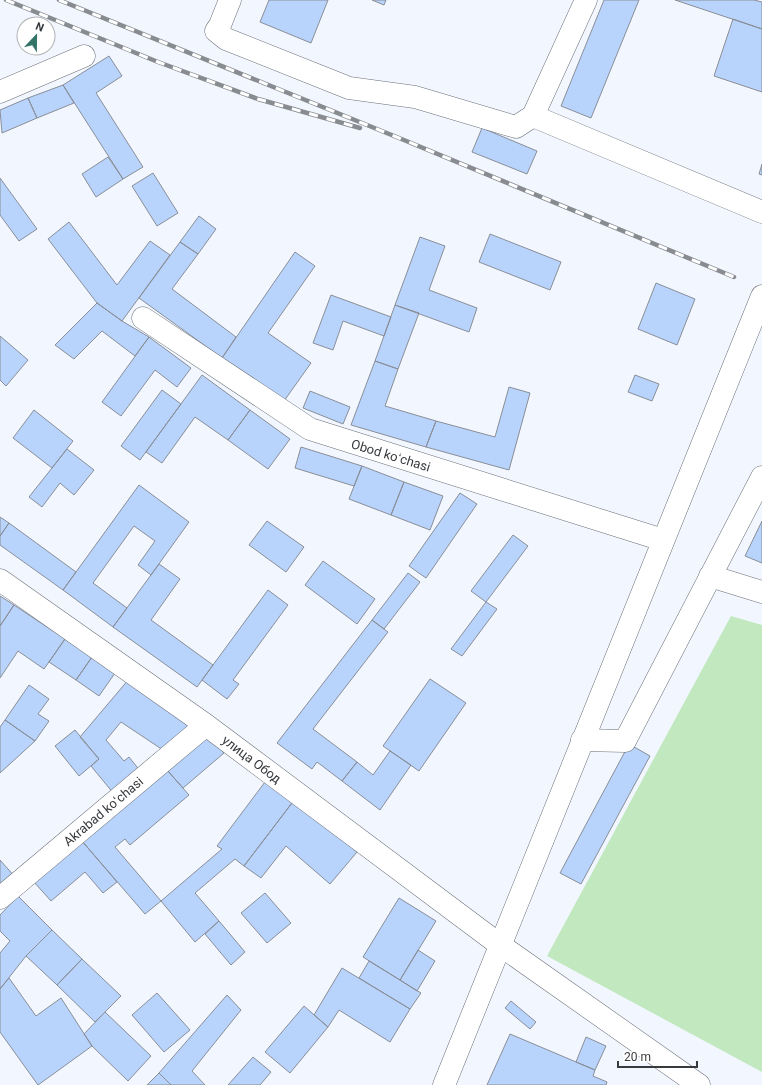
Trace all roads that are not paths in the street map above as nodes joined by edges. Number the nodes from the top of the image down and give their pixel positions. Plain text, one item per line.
1 (230, 0) edge
2 (586, 0) edge
3 (84, 56) dead end
4 (0, 92) edge
5 (533, 116) junction
6 (762, 212) edge
7 (760, 306) edge
8 (143, 318) dead end
9 (762, 477) edge
10 (663, 540) junction
11 (710, 576) junction
12 (0, 580) edge
13 (762, 592) edge
14 (206, 725) junction
15 (582, 740) junction
16 (0, 898) edge
17 (500, 945) junction
18 (444, 1085) edge
19 (699, 1085) edge

1 - 5 street
2 - 5 street
3 - 4 street
5 - 6 street
7 - 10 street
8 - 10 street, Obod koʻchasi
9 - 11 street
10 - 15 street
11 - 13 street
11 - 15 street
12 - 14 street, улица Обод
14 - 16 street, Akrabad koʻchasi
14 - 17 street, улица Обод
15 - 17 street
17 - 18 street
17 - 19 street, улица Обод

